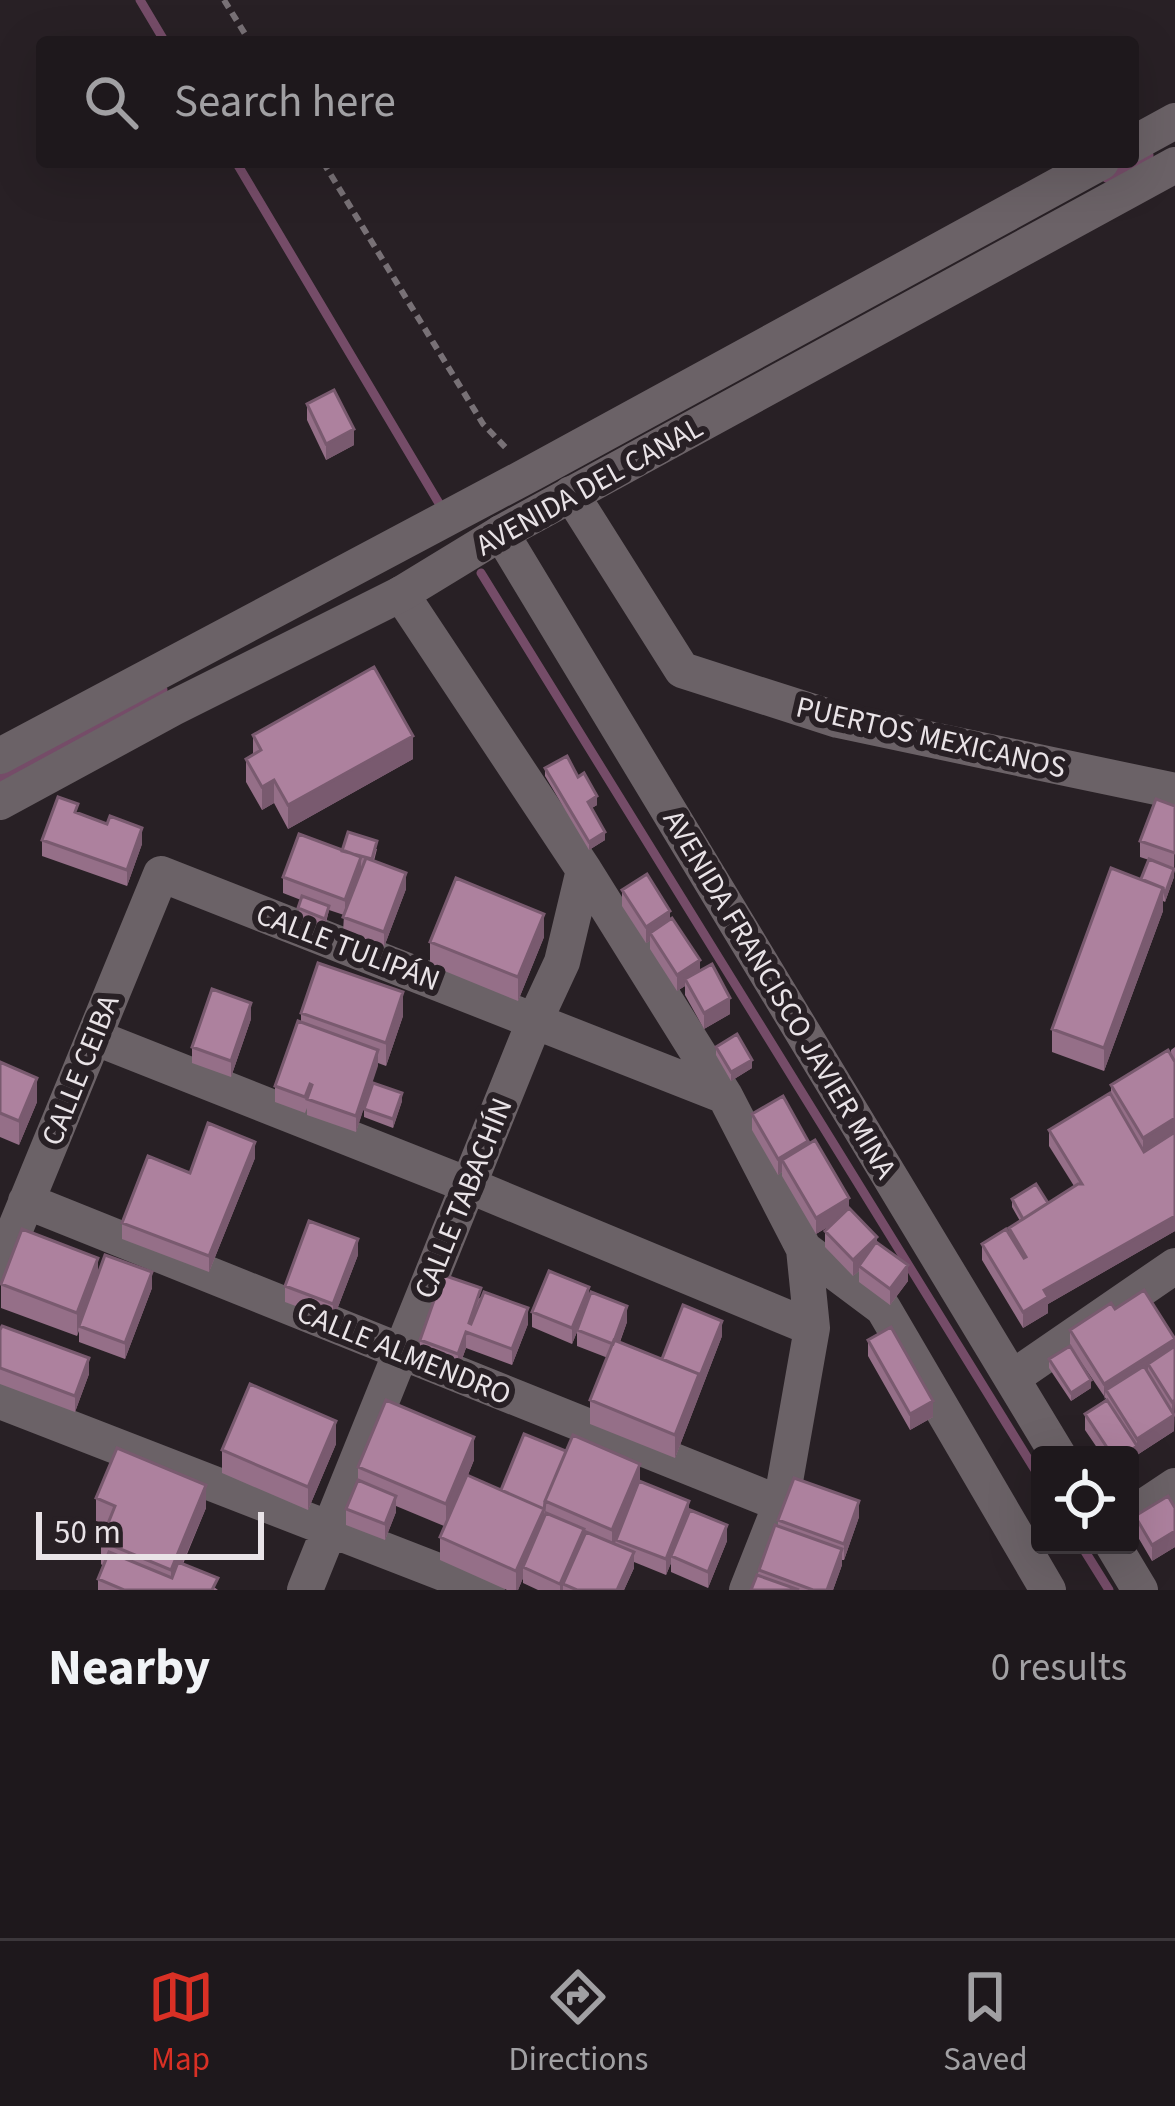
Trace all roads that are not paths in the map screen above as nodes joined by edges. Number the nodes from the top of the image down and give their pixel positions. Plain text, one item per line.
1 (1175, 121) edge
2 (1139, 141) edge
3 (1175, 165) edge
4 (1089, 168) edge
5 (571, 494) junction
6 (501, 533) junction
7 (401, 594) junction
8 (0, 756) edge
9 (1175, 791) edge
10 (0, 802) edge
11 (584, 870) junction
12 (161, 874) joint
13 (535, 1020) junction
14 (94, 1037) junction
15 (725, 1096) junction
16 (468, 1185) junction
17 (26, 1202) junction
18 (805, 1249) junction
19 (0, 1266) edge
20 (1175, 1266) edge
21 (812, 1328) junction
22 (401, 1352) junction
23 (1012, 1378) junction
24 (0, 1400) edge
25 (1053, 1446) edge
26 (1175, 1486) edge
27 (781, 1504) junction
28 (1139, 1510) edge
29 (330, 1528) junction
30 (1118, 1554) edge
31 (305, 1590) edge
32 (488, 1590) edge
33 (747, 1590) edge
34 (1048, 1590) edge
35 (1140, 1590) edge

1 - 2 street
3 - 5 street, AVENIDA DEL CANAL
4 - 8 street
5 - 6 street, AVENIDA DEL CANAL
5 - 9 street, PUERTOS MEXICANOS
6 - 7 street, AVENIDA DEL CANAL
6 - 23 street, AVENIDA FRANCISCO JAVIER MINA
7 - 10 street, AVENIDA DEL CANAL
7 - 11 street
11 - 13 street, CALLE TABACHÍN
11 - 15 street
12 - 13 street, CALLE TULIPÁN
12 - 14 street, CALLE CEIBA
13 - 15 street, CALLE TULIPÁN
13 - 16 street, CALLE TABACHÍN
14 - 16 street
14 - 17 street, CALLE CEIBA
15 - 18 street
16 - 21 street
16 - 22 street, CALLE TABACHÍN
17 - 19 street, CALLE CEIBA
17 - 22 street, CALLE ALMENDRO
18 - 21 street
18 - 34 street
20 - 23 street
21 - 27 street
22 - 27 street, CALLE ALMENDRO
22 - 29 street, CALLE TABACHÍN
23 - 25 street, AVENIDA FRANCISCO JAVIER MINA
24 - 29 street
26 - 28 street
27 - 33 street
29 - 31 street, CALLE TABACHÍN
29 - 32 street
30 - 35 street

